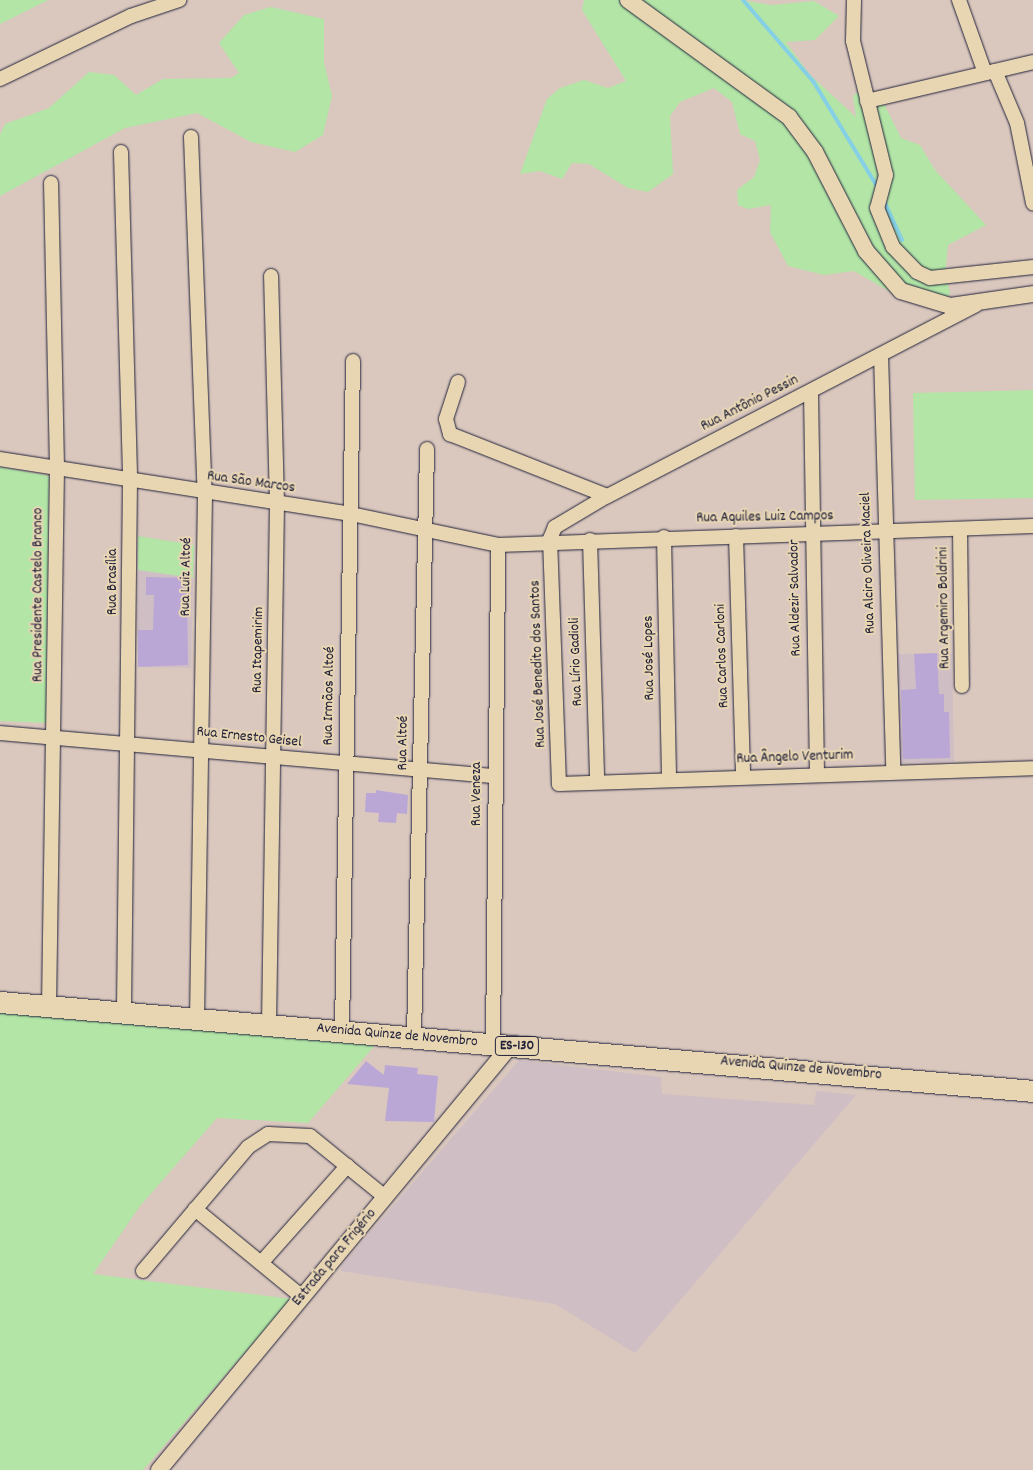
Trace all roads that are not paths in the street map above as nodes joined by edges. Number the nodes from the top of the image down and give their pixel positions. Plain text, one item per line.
1 (179, 0) edge
2 (628, 0) edge
3 (854, 0) edge
4 (959, 0) edge
5 (1033, 62) edge
6 (990, 72) junction
7 (0, 79) edge
8 (867, 101) junction
9 (191, 137) dead end
10 (121, 152) dead end
11 (51, 183) dead end
12 (1033, 204) edge
13 (1033, 267) edge
14 (272, 276) dead end
15 (1033, 294) edge
16 (976, 304) junction
17 (881, 355) junction
18 (353, 361) dead end
19 (458, 382) dead end
20 (811, 392) junction
21 (427, 449) dead end
22 (0, 459) edge
23 (57, 467) junction
24 (130, 481) junction
25 (205, 494) junction
26 (607, 496) junction
27 (277, 502) junction
28 (351, 514) junction
29 (1033, 526) edge
30 (425, 529) junction
31 (960, 529) junction
32 (883, 531) junction
33 (1033, 531) edge
34 (810, 534) junction
35 (664, 536) junction
36 (736, 536) junction
37 (590, 540) junction
38 (550, 542) junction
39 (498, 544) junction
40 (962, 686) dead end
41 (0, 733) edge
42 (54, 736) junction
43 (129, 742) junction
44 (200, 750) junction
45 (272, 757) junction
46 (345, 765) junction
47 (1033, 768) edge
48 (420, 770) junction
49 (893, 770) junction
50 (817, 773) junction
51 (494, 776) junction
52 (743, 776) junction
53 (669, 779) junction
54 (597, 782) junction
55 (559, 784) joint
56 (0, 1002) edge
57 (49, 1007) junction
58 (124, 1012) junction
59 (197, 1018) junction
60 (269, 1025) junction
61 (342, 1031) junction
62 (414, 1037) junction
63 (502, 1044) junction
64 (1033, 1091) edge
65 (347, 1166) junction
66 (385, 1197) junction
67 (195, 1209) junction
68 (261, 1263) junction
69 (143, 1271) dead end
70 (302, 1297) junction
71 (159, 1470) edge

1 - 7 street
2 - 16 street
3 - 8 street
4 - 6 street
5 - 6 street
6 - 8 street
6 - 12 street
8 - 13 street
9 - 25 street, Rua Luiz Altoé
10 - 24 street, Rua Brasília
11 - 23 street, Rua Presidente Castelo Branco
14 - 27 street, Rua Itapemirim
15 - 16 street
16 - 17 street, Rua Antônio Pessin
17 - 20 street, Rua Antônio Pessin
17 - 32 street, Rua Alciro Oliveira Maciel
18 - 28 street, Rua Irmãos Altoé
19 - 26 street
20 - 26 street, Rua Antônio Pessin
20 - 34 street, Rua Aldezir Salvador
21 - 30 street, Rua Altoé
22 - 23 street, Rua São Marcos
23 - 24 street, Rua São Marcos
23 - 42 street, Rua Presidente Castelo Branco
24 - 25 street, Rua São Marcos
24 - 43 street, Rua Brasília
25 - 27 street, Rua São Marcos
25 - 44 street, Rua Luiz Altoé
26 - 38 street, Rua Antônio Pessin
27 - 28 street, Rua São Marcos
27 - 45 street, Rua Itapemirim
28 - 30 street, Rua São Marcos
28 - 46 street, Rua Irmãos Altoé
29 - 31 street, Rua Aquiles Luiz Campos
29 - 33 street
30 - 39 street, Rua São Marcos
30 - 48 street, Rua Altoé
31 - 32 street, Rua Aquiles Luiz Campos
31 - 40 street, Rua Argemiro Boldrini
32 - 34 street, Rua Aquiles Luiz Campos
32 - 49 street, Rua Alciro Oliveira Maciel
34 - 36 street, Rua Aquiles Luiz Campos
34 - 50 street, Rua Aldezir Salvador
35 - 36 street, Rua Aquiles Luiz Campos
35 - 37 street, Rua Aquiles Luiz Campos
35 - 53 street, Rua José Lopes
36 - 52 street, Rua Carlos Carloni
37 - 38 street, Rua Aquiles Luiz Campos
37 - 54 street, Rua Lírio Gadioli
38 - 39 street, Rua Aquiles Luiz Campos
38 - 55 street, Rua José Benedito dos Santos
39 - 51 street, Rua Veneza
41 - 42 street, Rua Ernesto Geisel
42 - 43 street, Rua Ernesto Geisel
42 - 57 street, Rua Presidente Castelo Branco
43 - 44 street, Rua Ernesto Geisel
43 - 58 street, Rua Brasília
44 - 45 street, Rua Ernesto Geisel
44 - 59 street, Rua Luiz Altoé
45 - 46 street, Rua Ernesto Geisel
45 - 60 street, Rua Itapemirim
46 - 48 street, Rua Ernesto Geisel
46 - 61 street, Rua Irmãos Altoé
47 - 49 street, Rua Ângelo Venturim
48 - 51 street, Rua Ernesto Geisel
48 - 62 street, Rua Altoé
49 - 50 street, Rua Ângelo Venturim
50 - 52 street, Rua Ângelo Venturim
51 - 63 street, Rua Veneza
52 - 53 street, Rua Ângelo Venturim
53 - 54 street, Rua Ângelo Venturim
54 - 55 street, Rua Ângelo Venturim
56 - 57 main road, Avenida Quinze de Novembro / ES-130
57 - 58 main road, Avenida Quinze de Novembro / ES-130
58 - 59 main road, Avenida Quinze de Novembro / ES-130
59 - 60 main road, Avenida Quinze de Novembro / ES-130
60 - 61 main road, Avenida Quinze de Novembro / ES-130
61 - 62 main road, Avenida Quinze de Novembro / ES-130
62 - 63 main road, Avenida Quinze de Novembro / ES-130
63 - 64 main road, Avenida Quinze de Novembro / ES-130
63 - 66 street, Estrada para Frigério
65 - 66 street
65 - 67 street
65 - 68 street
66 - 70 street, Estrada para Frigério
67 - 68 street
67 - 69 street
68 - 70 street
70 - 71 street, Estrada para Frigério

